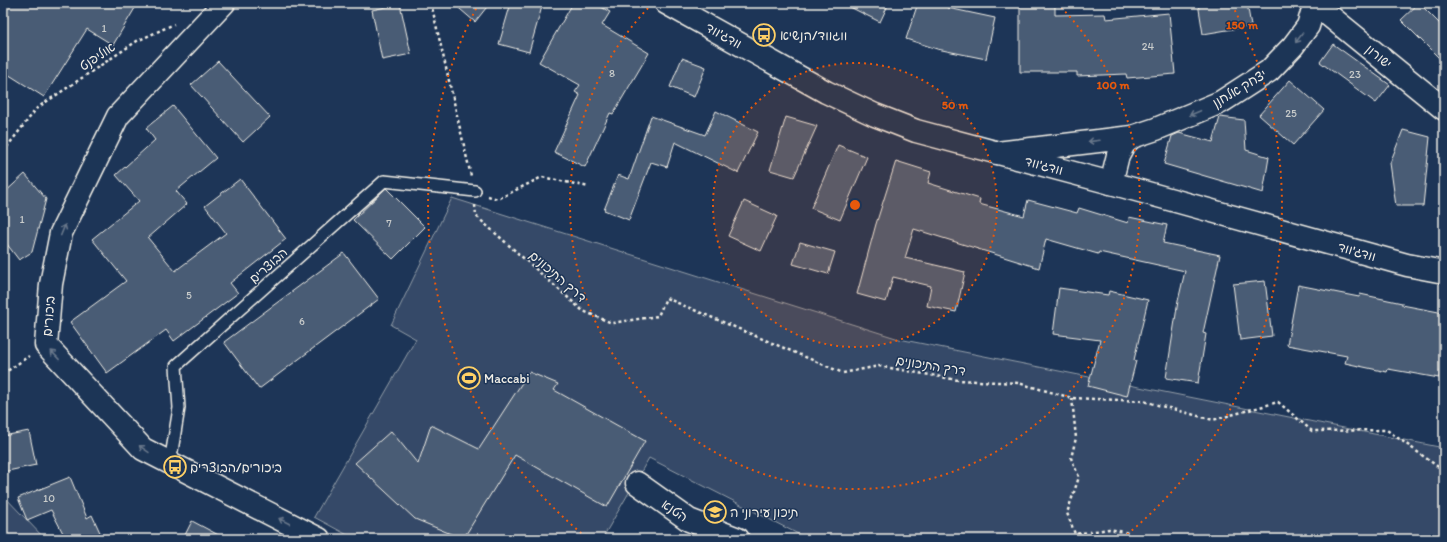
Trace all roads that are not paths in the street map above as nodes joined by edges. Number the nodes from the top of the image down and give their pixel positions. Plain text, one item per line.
1 (224, 3) edge
2 (666, 3) edge
3 (1315, 3) edge
4 (1444, 109) edge
5 (1132, 137) junction
6 (997, 153) junction
7 (1111, 183) junction
8 (475, 191) road end
9 (1444, 272) edge
10 (170, 463) junction
11 (636, 483) dead end
12 (319, 539) edge
13 (738, 539) edge

10 -> 1 street, ביכורים
2 - 6 street, וודג'ווד
3 - 4 street, ישורון
3 -> 5 street, יצחק אלחנן
5 -> 6 street, יצחק אלחנן
5 - 7 street
6 - 7 street, וודג'ווד
7 - 9 street, וודג'ווד
8 - 10 lane, הבוצרים
12 -> 10 street, ביכורים
11 - 13 street, הטנא

